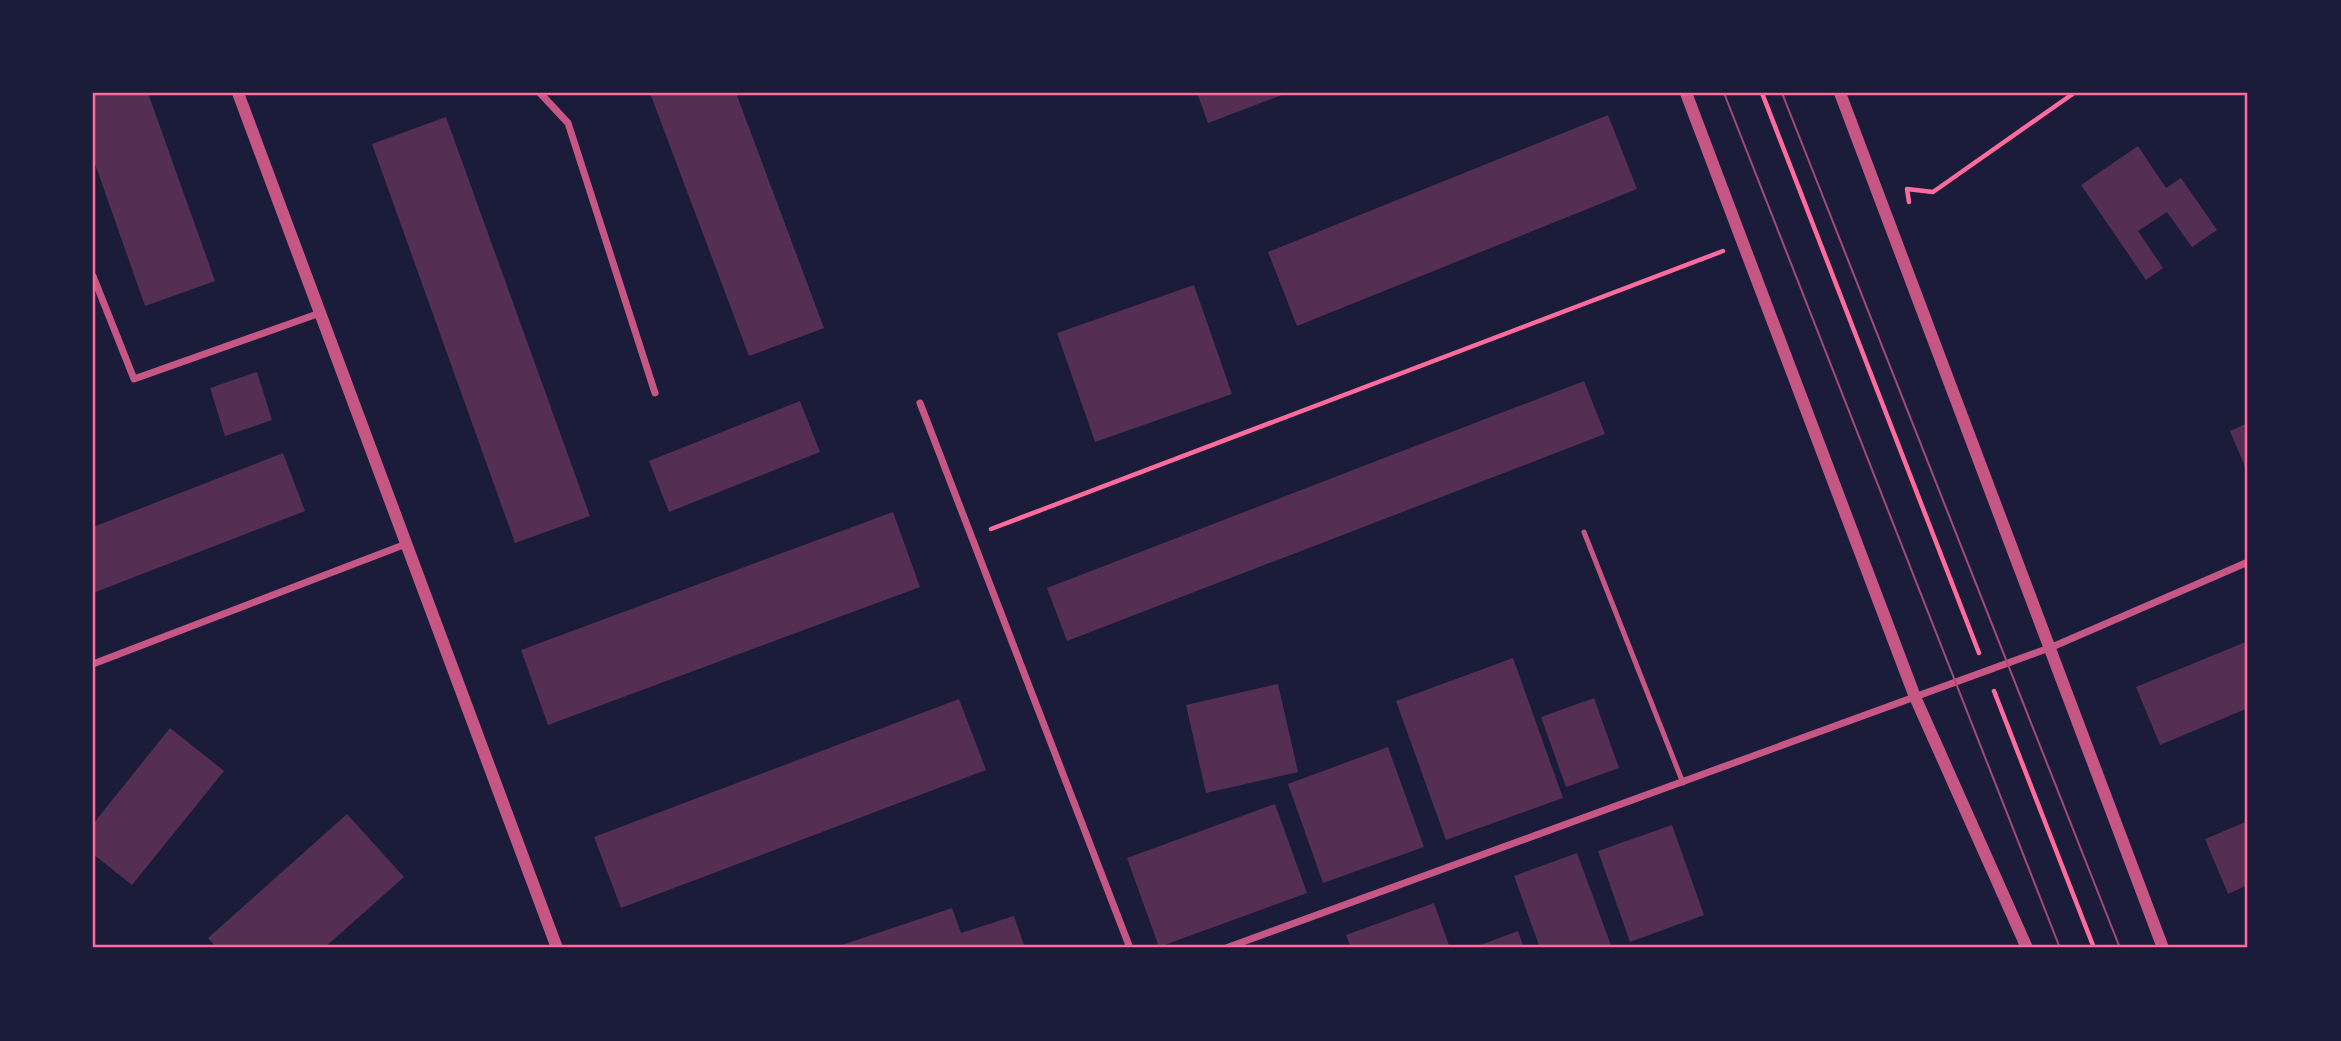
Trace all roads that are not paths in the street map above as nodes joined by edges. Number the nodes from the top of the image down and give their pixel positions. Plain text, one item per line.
1 (238, 93) edge
2 (540, 93) edge
3 (1686, 93) edge
4 (1840, 93) edge
5 (93, 276) edge
6 (320, 313) junction
7 (655, 393) dead end
8 (920, 403) dead end
9 (1584, 532) dead end
10 (406, 544) junction
11 (2248, 562) edge
12 (2052, 647) junction
13 (93, 664) edge
14 (1915, 697) junction
15 (1683, 783) junction
16 (557, 948) edge
17 (1130, 948) edge
18 (1226, 948) edge
19 (2027, 948) edge
20 (2163, 948) edge

1 - 6 street
2 - 7 street
3 - 14 street
4 - 12 street
5 - 6 street
6 - 10 street
8 - 17 street
9 - 15 lane
10 - 13 street
10 - 16 street
11 - 12 street
12 - 14 street
12 - 20 street
14 - 15 street
14 - 19 street
15 - 18 street

